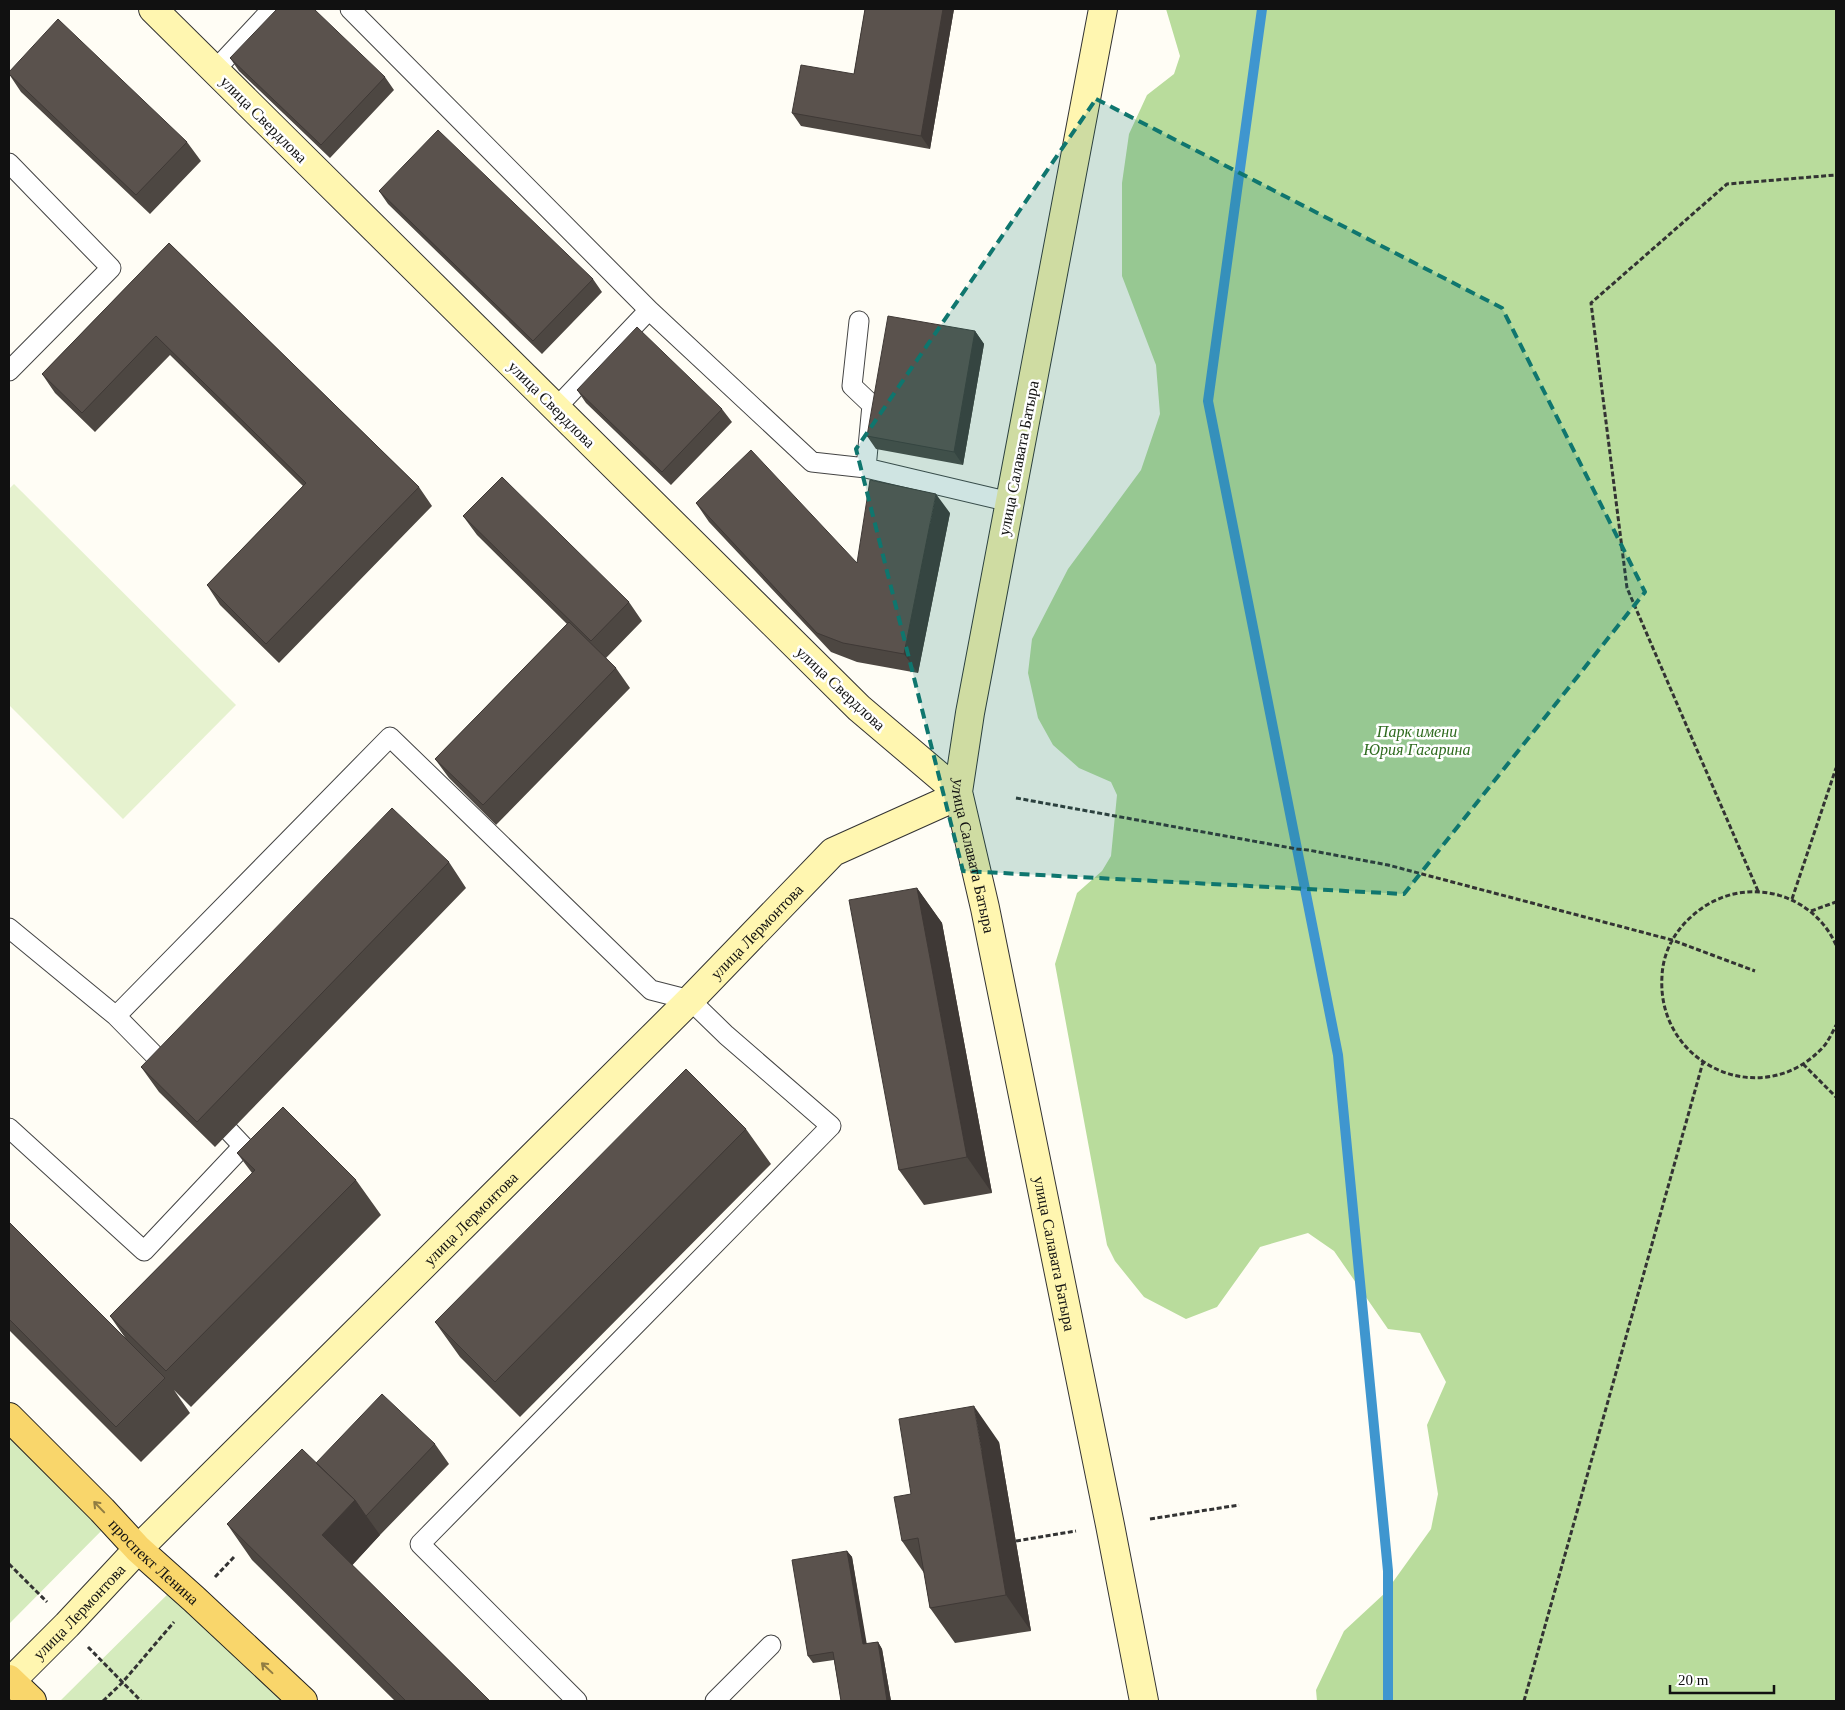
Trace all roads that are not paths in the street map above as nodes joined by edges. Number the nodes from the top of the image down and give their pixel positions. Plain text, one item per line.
1 (153, 9) edge
2 (272, 9) edge
3 (350, 9) edge
4 (1103, 9) edge
5 (215, 70) junction
6 (9, 163) edge
7 (649, 310) junction
8 (859, 321) dead end
9 (9, 371) edge
10 (556, 408) junction
11 (866, 468) junction
12 (1010, 502) junction
13 (958, 792) junction
14 (9, 928) edge
15 (690, 1000) junction
16 (116, 1016) junction
17 (183, 1084) edge
18 (197, 1098) edge
19 (9, 1128) edge
20 (9, 1417) edge
21 (138, 1549) junction
22 (771, 1645) dead end
23 (9, 1681) edge
24 (32, 1701) edge
25 (303, 1701) edge
26 (577, 1701) edge
27 (715, 1701) edge
28 (1144, 1701) edge

1 - 5 street, улица Свердлова
2 - 5 lane
3 - 7 lane
4 - 12 street, улица Салавата Батыра
5 - 10 street, улица Свердлова
6 - 9 lane
7 - 10 lane
7 - 11 lane
8 - 11 lane
10 - 13 street, улица Свердлова
11 - 12 lane
12 - 13 street, улица Салавата Батыра
13 - 15 street, улица Лермонтова
13 - 28 street, улица Салавата Батыра
14 - 16 lane
15 - 16 lane
15 - 21 street, улица Лермонтова
15 - 26 lane
16 - 17 lane
18 - 19 lane
21 -> 20 main road, проспект Ленина
21 - 23 street, улица Лермонтова
25 -> 21 main road, проспект Ленина
22 - 27 lane
23 - 24 main road

